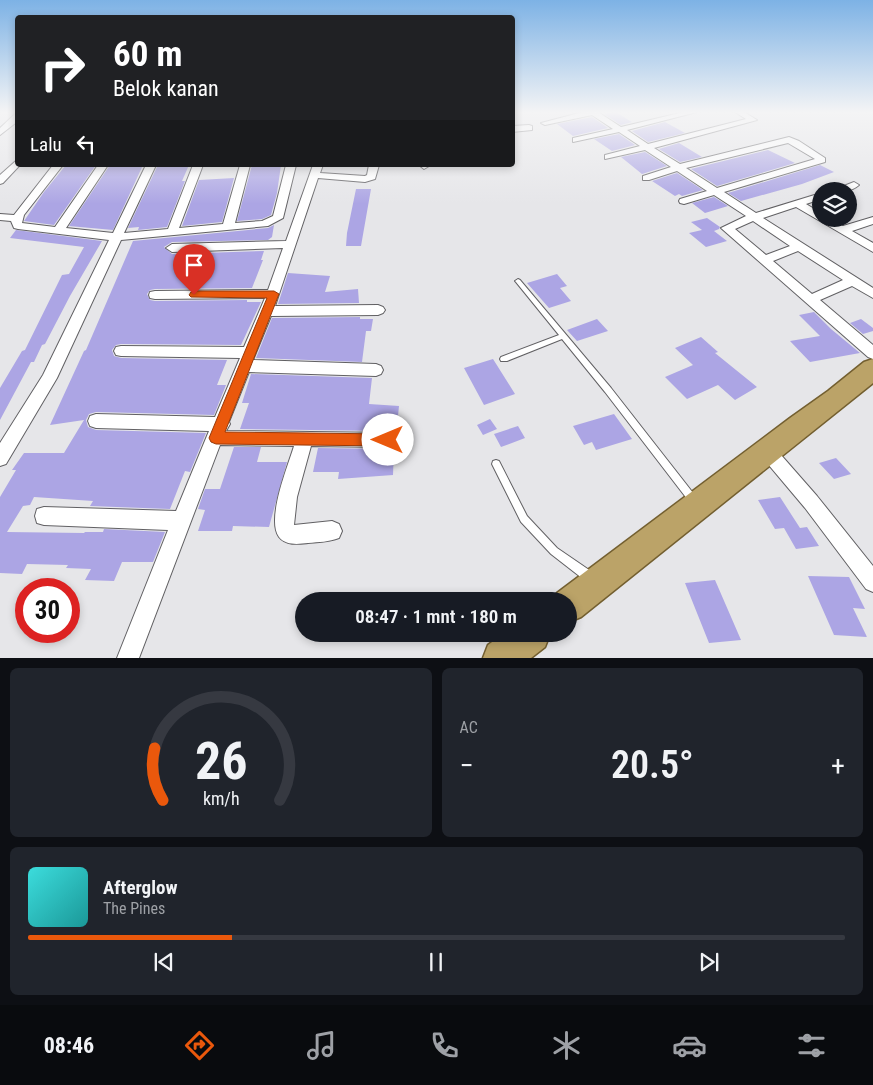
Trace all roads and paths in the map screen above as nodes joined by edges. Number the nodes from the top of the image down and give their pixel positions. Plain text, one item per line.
1 (640, 143) edge
2 (663, 143) edge
3 (778, 143) edge
4 (795, 143) edge
5 (646, 147) junction
6 (608, 157) dead end
7 (15, 165) edge
8 (56, 167) edge
9 (102, 167) edge
10 (150, 167) edge
11 (197, 167) edge
12 (244, 167) edge
13 (291, 167) edge
14 (374, 167) edge
15 (679, 168) junction
16 (317, 170) edge
17 (646, 178) dead end
18 (0, 181) edge
19 (716, 191) junction
20 (812, 199) edge
21 (684, 201) dead end
22 (798, 204) junction
23 (812, 212) edge
24 (0, 217) edge
25 (754, 217) junction
26 (18, 218) junction
27 (873, 220) edge
28 (228, 227) junction
29 (838, 227) edge
30 (844, 230) junction
31 (58, 231) junction
32 (172, 232) junction
33 (115, 237) junction
34 (291, 244) junction
35 (800, 246) junction
36 (172, 248) dead end
37 (873, 248) edge
38 (764, 260) junction
39 (852, 280) junction
40 (518, 281) dead end
41 (274, 294) junction
42 (873, 294) edge
43 (155, 295) dead end
44 (811, 299) junction
45 (378, 310) dead end
46 (267, 311) junction
47 (563, 336) junction
48 (121, 351) dead end
49 (873, 353) edge
50 (504, 359) dead end
51 (247, 360) junction
52 (376, 370) dead end
53 (869, 379) edge
54 (96, 421) dead end
55 (219, 431) junction
56 (304, 440) junction
57 (388, 440) dead end
58 (768, 452) junction
59 (0, 458) edge
60 (496, 464) dead end
61 (698, 506) junction
62 (44, 516) dead end
63 (181, 521) junction
64 (332, 531) dead end
65 (873, 582) edge
66 (598, 583) junction
67 (577, 599) edge
68 (522, 642) edge
69 (128, 658) edge
70 (501, 658) edge

1 - 5 street
2 - 5 street
3 - 15 street
4 - 19 street
5 - 6 street
5 - 15 street
7 - 18 street
8 - 26 street
9 - 31 street
10 - 33 street
11 - 32 street
12 - 28 street
13 - 28 street
14 - 16 street
15 - 17 street
15 - 19 street
16 - 34 street
19 - 21 street
19 - 25 street
20 - 22 street
22 - 23 street
22 - 25 street
24 - 26 street
25 - 35 street
25 - 38 street
26 - 31 street
27 - 30 street
28 - 32 street
29 - 30 street
30 - 37 street
31 - 33 street
32 - 33 street
33 - 59 street
34 - 36 street
34 - 41 street
35 - 38 street
35 - 39 street
38 - 44 street
39 - 42 street
39 - 44 street
40 - 47 lane
41 - 43 street
41 - 46 street
44 - 49 street
45 - 46 street
46 - 51 street
47 - 50 lane
47 - 61 lane
48 - 51 street
51 - 52 street
51 - 55 street
53 - 58 highway
54 - 55 street
55 - 56 street
55 - 63 street
56 - 57 street
56 - 64 street
58 - 61 highway
58 - 65 street
60 - 66 lane
61 - 66 highway
62 - 63 street
63 - 69 street
66 - 67 highway
68 - 70 highway

